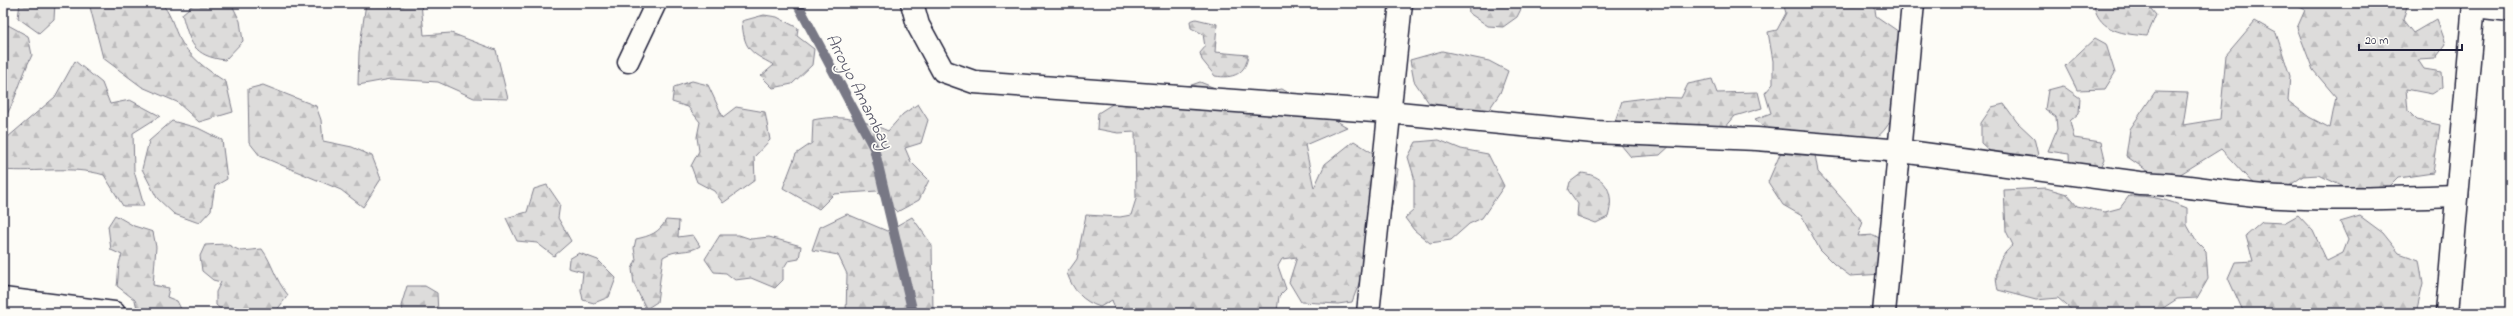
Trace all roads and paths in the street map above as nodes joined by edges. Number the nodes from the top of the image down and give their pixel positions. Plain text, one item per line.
1 (656, 3) edge
2 (912, 3) edge
3 (1401, 3) edge
4 (1913, 3) edge
5 (2474, 5) edge
6 (2510, 10) edge
7 (628, 62) dead end
8 (1388, 112) junction
9 (1901, 151) junction
10 (2457, 196) junction
11 (3, 299) edge
12 (114, 313) edge
13 (1368, 313) edge
14 (1884, 313) edge
15 (2447, 313) edge

1 - 7 lane
2 - 8 street
3 - 8 street
4 - 9 street
5 - 6 street
5 - 10 street
8 - 9 street
8 - 13 street
9 - 10 street
9 - 14 street
10 - 15 street
11 - 12 street

